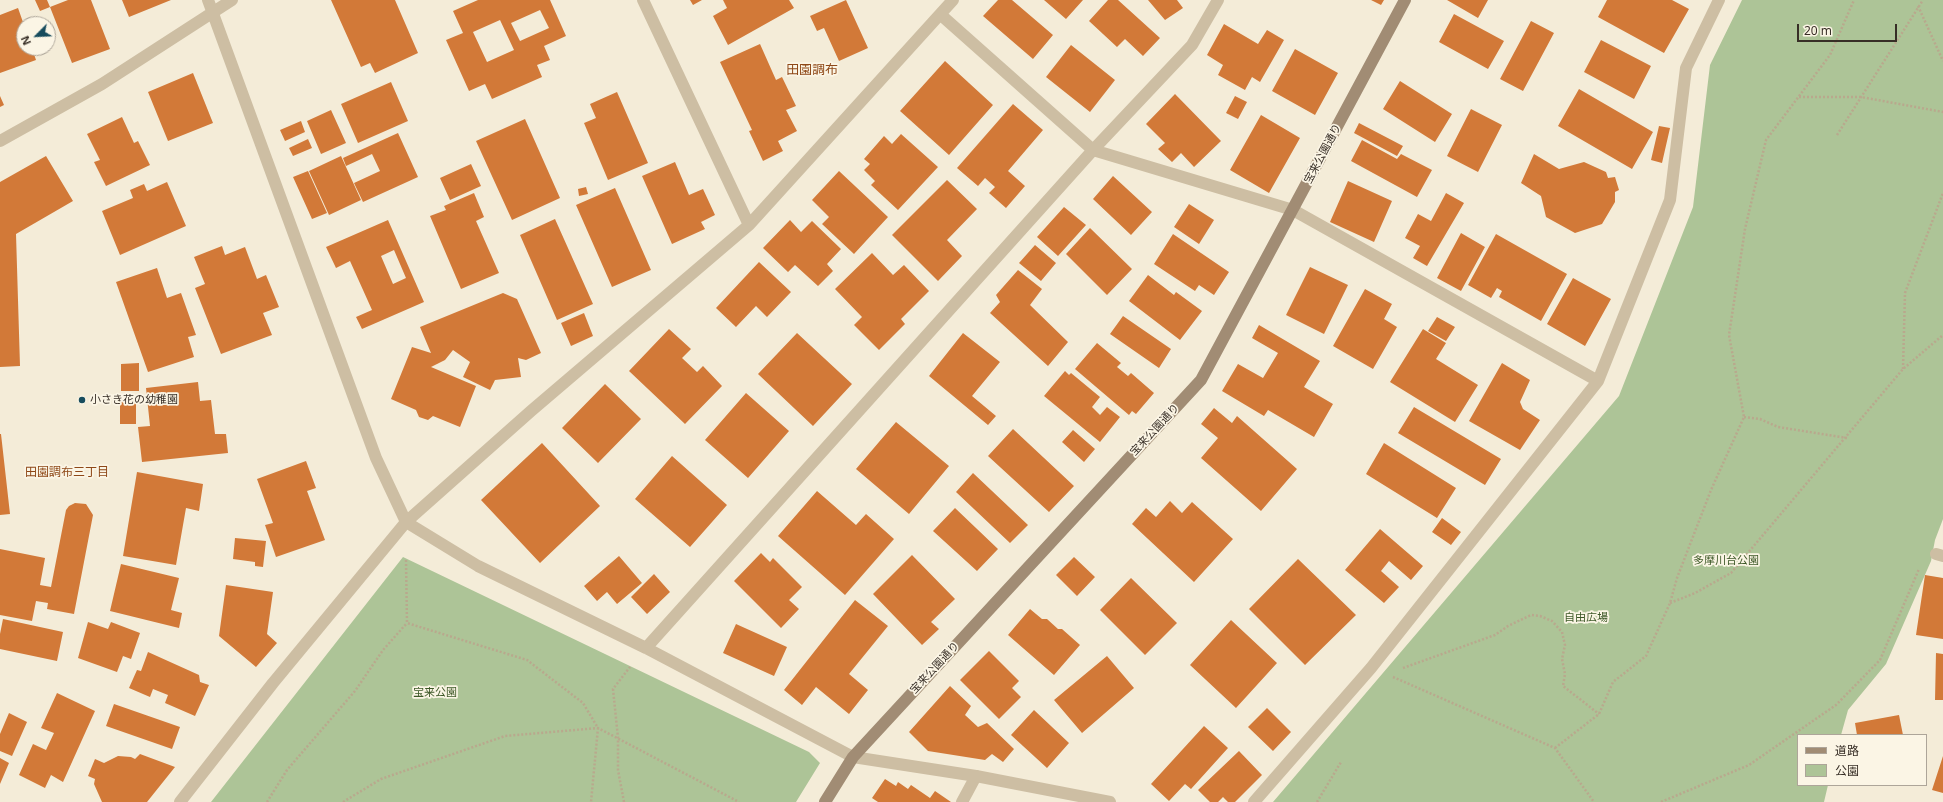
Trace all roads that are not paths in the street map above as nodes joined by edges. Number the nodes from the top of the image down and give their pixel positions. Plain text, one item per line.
1 (208, 0) edge
2 (232, 0) edge
3 (643, 0) edge
4 (953, 0) edge
5 (1218, 0) edge
6 (1405, 0) edge
7 (1719, 0) edge
8 (212, 13) junction
9 (941, 15) junction
10 (0, 142) edge
11 (1093, 150) junction
12 (1293, 210) junction
13 (749, 225) junction
14 (1598, 381) junction
15 (406, 522) junction
16 (646, 648) junction
17 (853, 756) junction
18 (976, 776) junction
19 (1082, 799) edge
20 (180, 802) edge
21 (824, 802) edge
22 (962, 802) edge
23 (1110, 802) edge
24 (1254, 802) edge

1 - 8 street
2 - 8 street
3 - 13 street
4 - 9 street
5 - 11 street
6 - 12 street, 宝来公園通り
7 - 14 street
8 - 10 street
8 - 15 street
9 - 11 street
9 - 13 street
11 - 12 street
11 - 16 street
12 - 14 street
12 - 17 street, 宝来公園通り
13 - 15 street
14 - 24 street
15 - 16 street
15 - 20 street
16 - 17 street
17 - 18 street
17 - 21 street, 宝来公園通り
18 - 19 street
18 - 22 street
19 - 23 street

